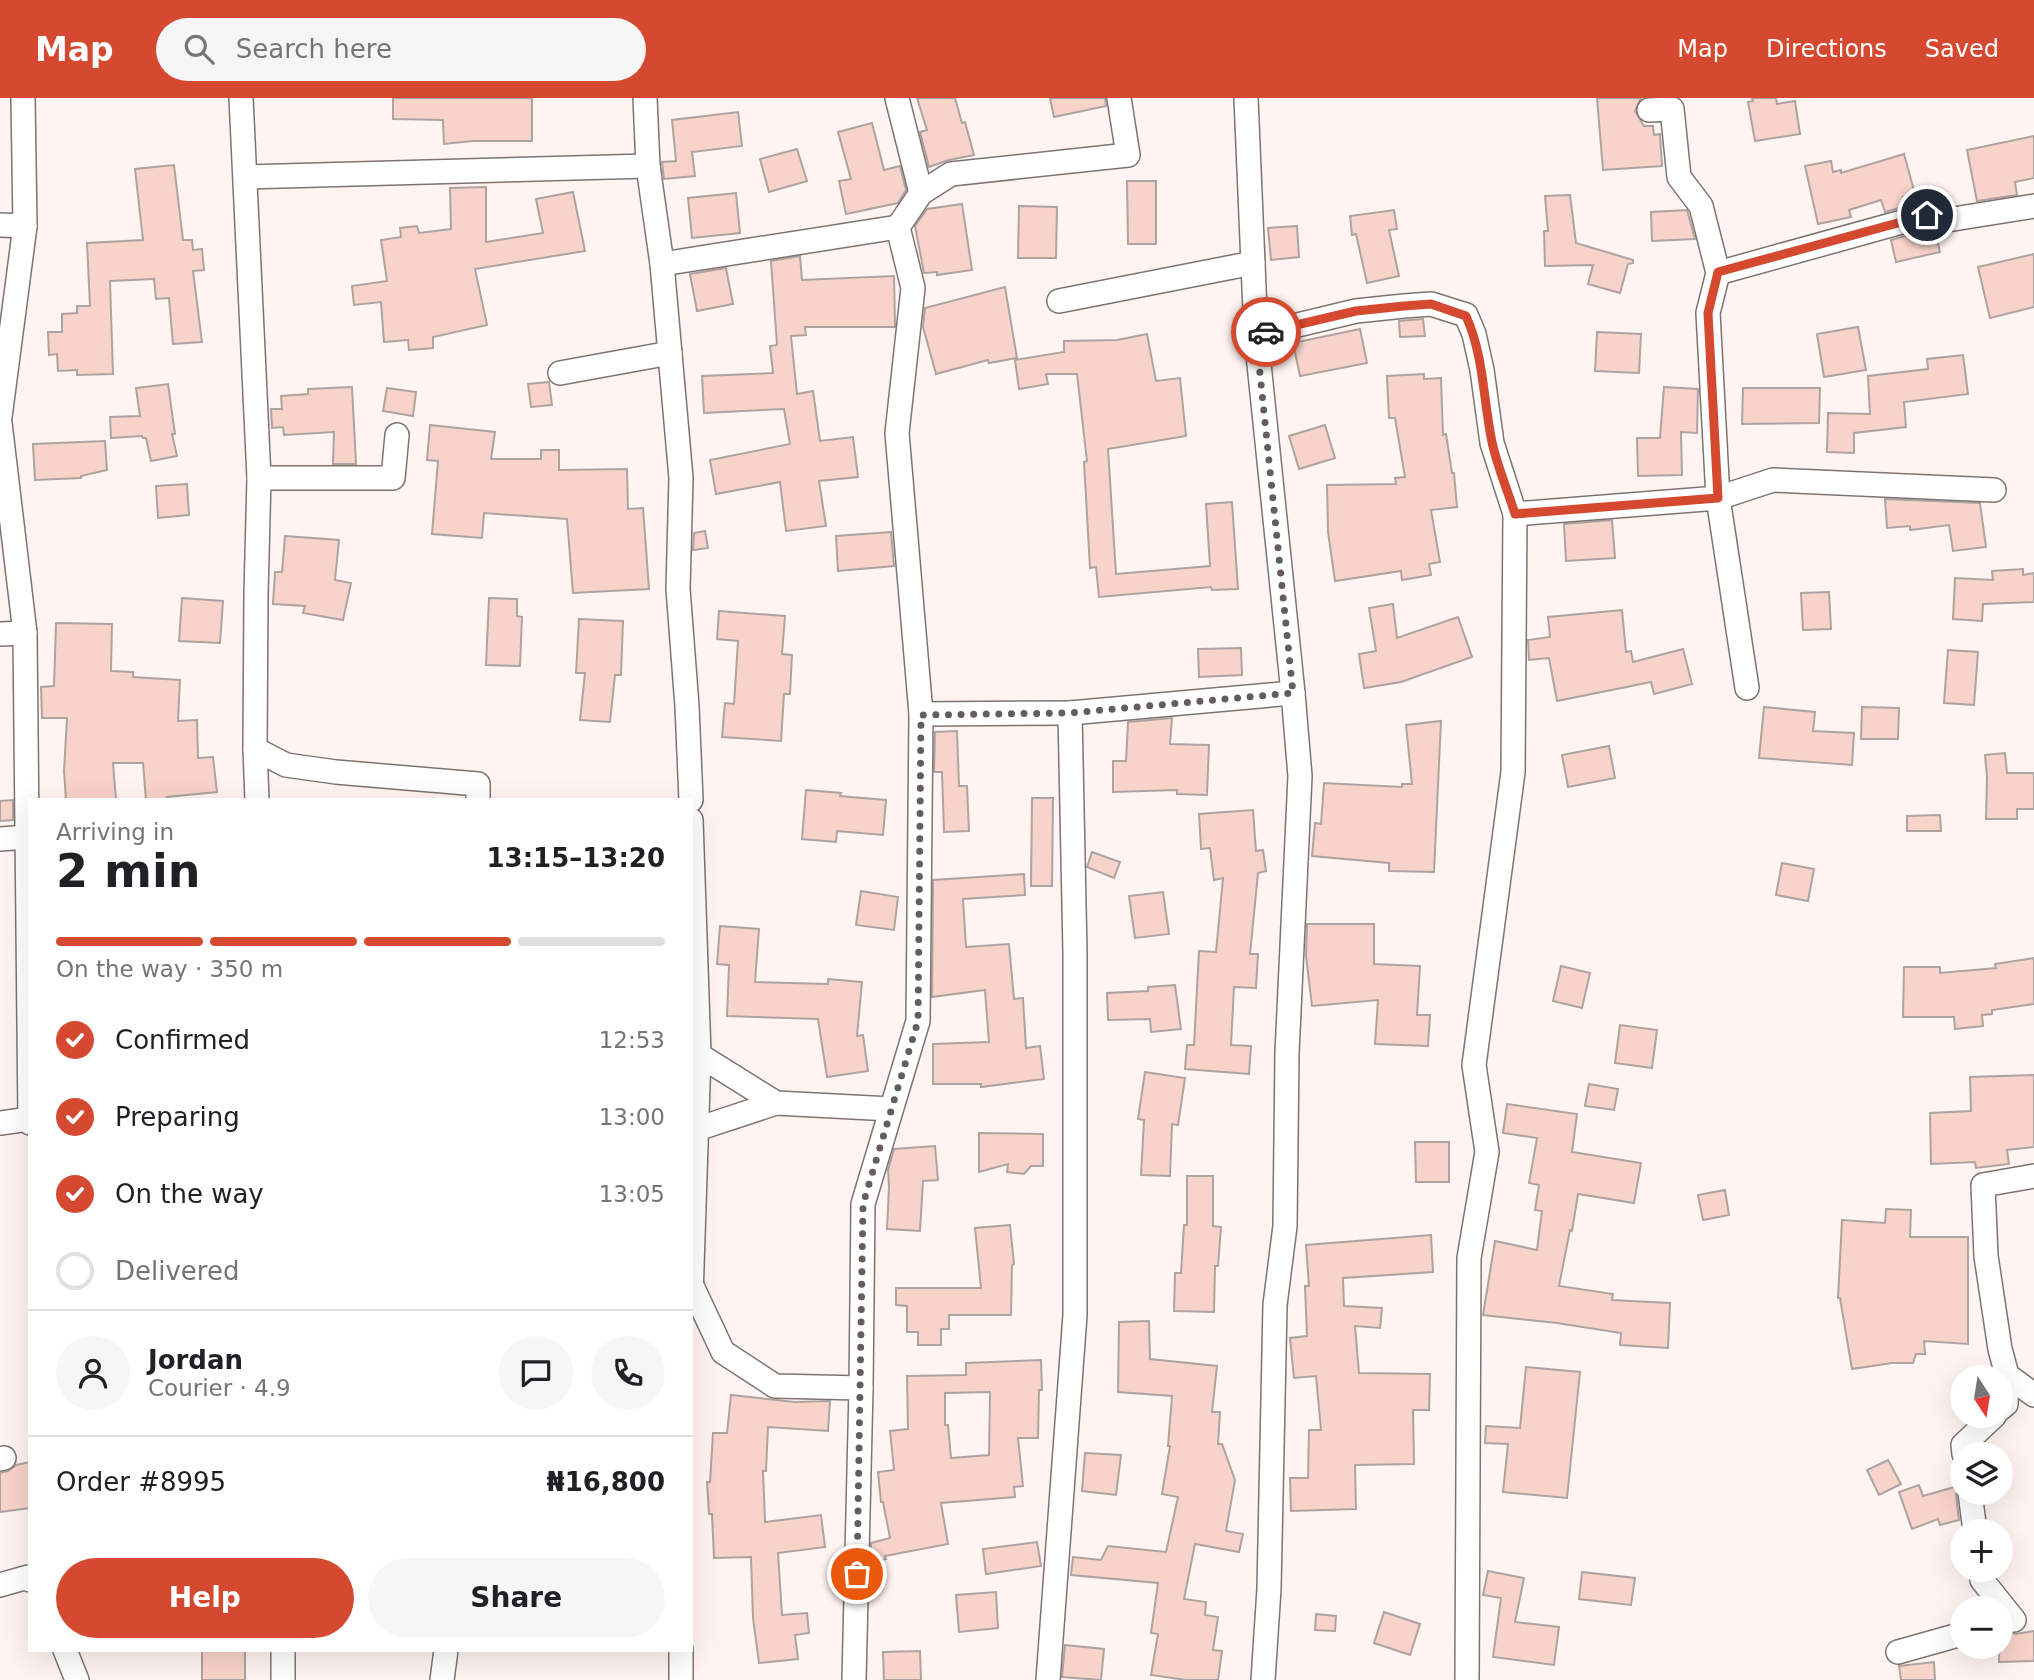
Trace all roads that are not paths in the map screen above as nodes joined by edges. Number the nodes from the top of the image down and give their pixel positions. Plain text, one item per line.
1 (23, 98) edge
2 (241, 98) edge
3 (645, 98) edge
4 (897, 98) edge
5 (1119, 98) edge
6 (1246, 98) edge
7 (1649, 110) dead end
8 (648, 166) junction
9 (246, 177) junction
10 (921, 192) junction
11 (2034, 206) edge
12 (0, 225) edge
13 (25, 226) junction
14 (898, 226) junction
15 (1253, 263) junction
16 (662, 264) junction
17 (1718, 272) junction
18 (1059, 302) dead end
19 (1256, 335) junction
20 (670, 353) junction
21 (560, 373) dead end
22 (0, 417) edge
23 (0, 423) edge
24 (397, 435) dead end
25 (259, 478) junction
26 (1994, 490) dead end
27 (1718, 498) junction
28 (1515, 514) junction
29 (25, 633) junction
30 (0, 634) edge
31 (1747, 688) dead end
32 (1293, 693) junction
33 (1070, 713) junction
34 (921, 715) junction
35 (255, 749) junction
36 (257, 798) edge
37 (478, 798) edge
38 (691, 798) edge
39 (27, 837) junction
40 (0, 839) edge
41 (693, 879) edge
42 (28, 904) edge
43 (699, 1055) junction
44 (776, 1103) junction
45 (891, 1110) junction
46 (28, 1121) edge
47 (0, 1123) edge
48 (697, 1129) junction
49 (2034, 1176) edge
50 (693, 1255) edge
51 (693, 1288) edge
52 (2005, 1365) edge
53 (2013, 1379) edge
54 (861, 1388) junction
55 (2034, 1395) edge
56 (1981, 1428) edge
57 (1966, 1442) edge
58 (28, 1577) edge
59 (1984, 1582) edge
60 (0, 1585) edge
61 (2016, 1619) edge
62 (1950, 1637) edge
63 (66, 1652) edge
64 (283, 1652) edge
65 (446, 1652) edge
66 (681, 1652) edge
67 (1898, 1652) dead end
68 (77, 1680) edge
69 (283, 1680) edge
70 (442, 1680) edge
71 (681, 1680) edge
72 (855, 1680) edge
73 (1048, 1680) edge
74 (1263, 1680) edge
75 (1467, 1680) edge

1 - 13 street
2 - 9 street
3 - 8 street
4 - 10 street
5 - 10 street
6 - 15 street
7 - 17 street
8 - 9 street
8 - 16 street
9 - 25 street
10 - 14 street
11 - 17 street
12 - 13 street
13 - 22 street
14 - 16 street
14 - 34 street
15 - 18 street
15 - 19 street
16 - 20 street
17 - 27 street
19 - 28 street
19 - 32 street
20 - 21 street
20 - 38 street
23 - 29 street
24 - 25 street
25 - 35 street
26 - 27 street
27 - 28 street
27 - 31 street
28 - 75 street
29 - 30 street
29 - 39 street
32 - 33 street
32 - 74 street
33 - 34 street
33 - 73 street
34 - 45 street
35 - 36 street
35 - 37 street
39 - 40 street
39 - 42 street
41 - 43 street
43 - 44 street
43 - 48 street
44 - 45 street
44 - 48 street
45 - 54 street
46 - 47 street
48 - 50 street
49 - 52 street
51 - 54 street
53 - 55 street
54 - 72 street
56 - 57 street
58 - 60 street
59 - 61 street
62 - 67 street
63 - 68 street
64 - 69 street
65 - 70 street
66 - 71 street

